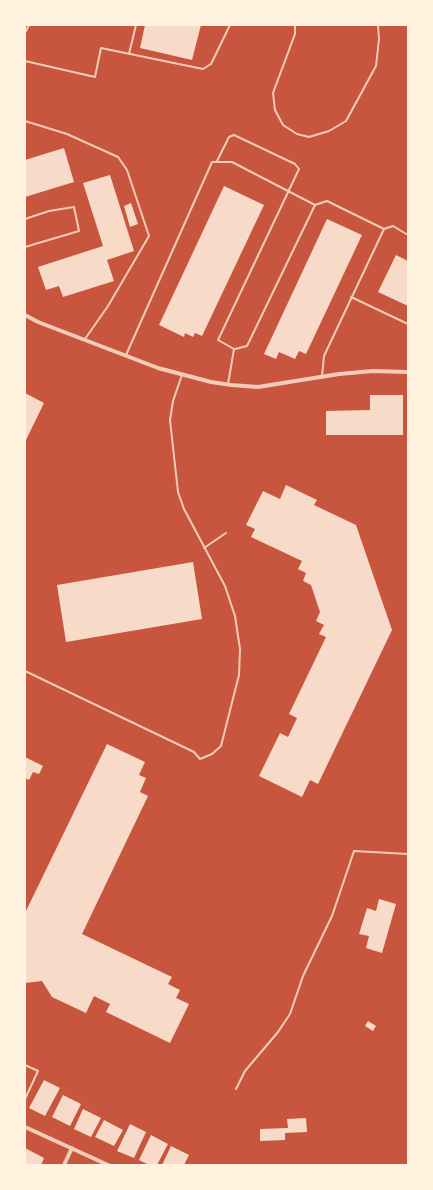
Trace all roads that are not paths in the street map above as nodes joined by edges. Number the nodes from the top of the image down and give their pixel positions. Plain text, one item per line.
1 (30, 25) edge
2 (136, 25) edge
3 (230, 25) edge
4 (295, 25) edge
5 (378, 25) edge
6 (25, 33) edge
7 (130, 54) junction
8 (25, 61) edge
9 (25, 122) edge
10 (217, 162) junction
11 (288, 191) junction
12 (315, 206) junction
13 (25, 220) edge
14 (384, 229) junction
15 (408, 235) edge
16 (25, 247) edge
17 (352, 297) junction
18 (25, 315) edge
19 (408, 324) edge
20 (84, 340) junction
21 (234, 349) junction
22 (126, 356) junction
23 (408, 372) edge
24 (182, 375) junction
25 (322, 377) junction
26 (228, 385) junction
27 (226, 533) dead end
28 (204, 548) junction
29 (25, 671) edge
30 (408, 854) edge
31 (25, 1065) edge
32 (236, 1089) dead end
33 (25, 1099) edge
34 (25, 1127) edge
35 (72, 1148) junction
36 (64, 1165) edge
37 (108, 1165) edge

1 - 6 lane
2 - 7 lane
3 - 7 lane
4 - 5 lane
7 - 8 lane
9 - 20 lane
10 - 11 lane
10 - 11 lane
10 - 22 lane
11 - 12 lane
11 - 21 lane
12 - 14 lane
12 - 21 lane
13 - 16 lane
14 - 15 lane
14 - 17 lane
17 - 19 lane
17 - 25 lane
18 - 20 street
20 - 22 street
21 - 26 lane
22 - 24 street
23 - 25 street
24 - 26 street
24 - 28 lane
25 - 26 street
27 - 28 lane
28 - 29 lane
30 - 32 lane
31 - 33 lane
34 - 35 street
35 - 36 street
35 - 37 street

